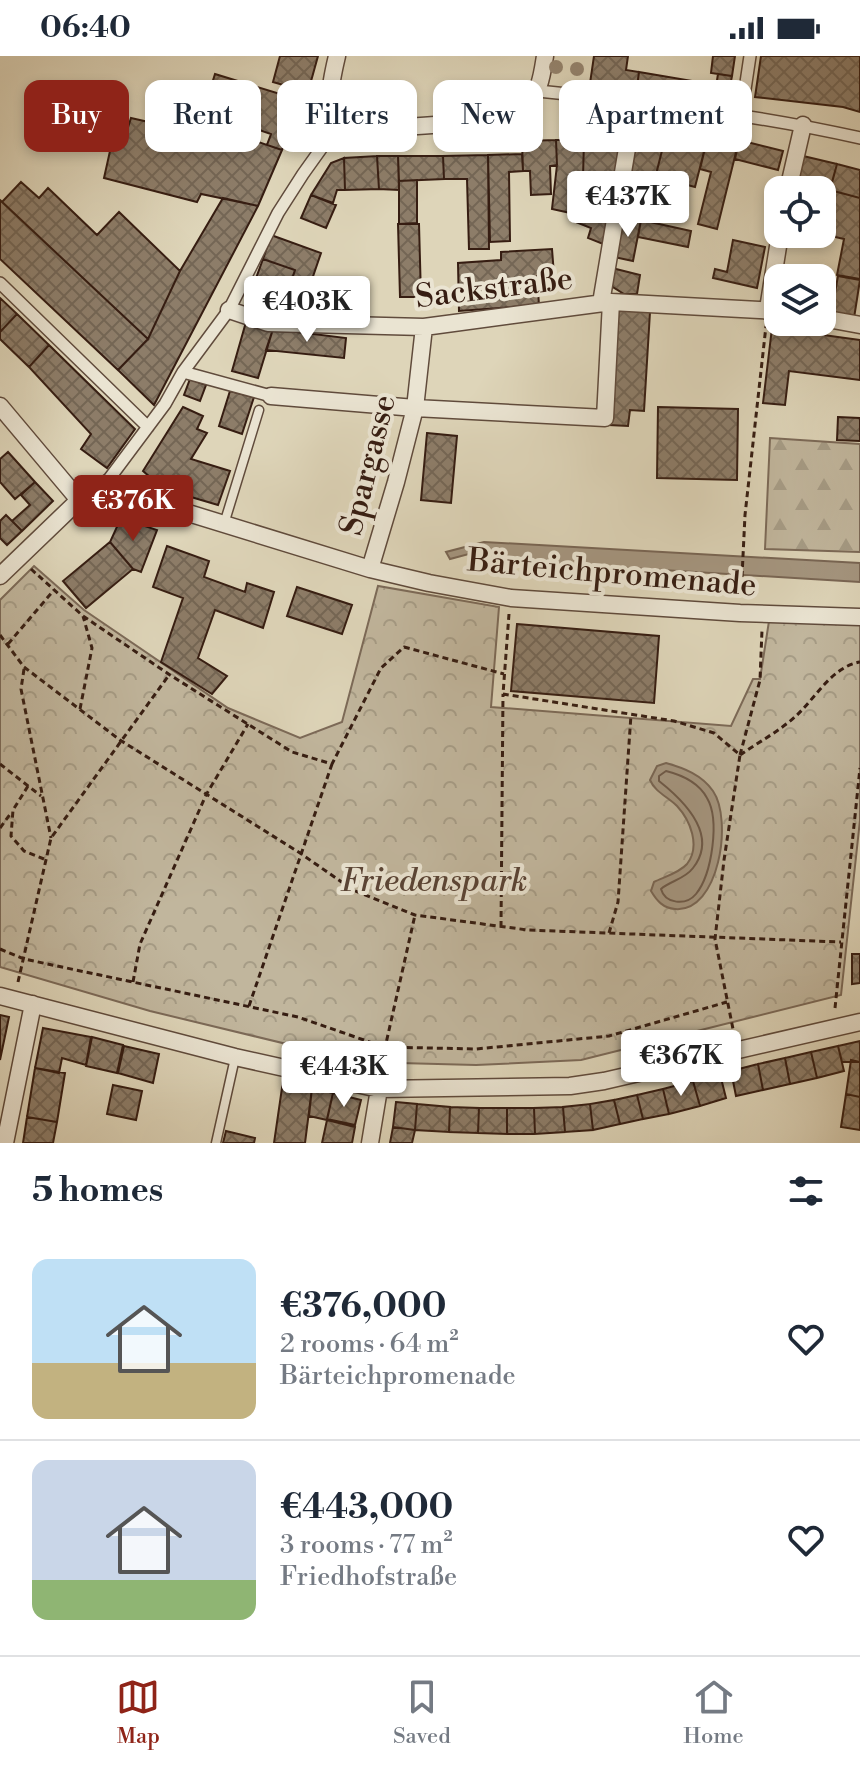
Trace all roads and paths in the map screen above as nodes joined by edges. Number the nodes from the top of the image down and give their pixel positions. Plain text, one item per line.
1 (337, 56) edge
2 (545, 56) edge
3 (750, 56) edge
4 (332, 80) edge
5 (540, 80) edge
6 (746, 80) edge
7 (752, 118) edge
8 (803, 125) junction
9 (860, 138) edge
10 (319, 152) edge
11 (628, 152) edge
12 (791, 176) edge
13 (0, 283) edge
14 (606, 302) junction
15 (229, 310) junction
16 (764, 310) edge
17 (836, 321) edge
18 (860, 325) edge
19 (424, 327) junction
20 (770, 336) edge
21 (183, 372) junction
22 (271, 396) joint
23 (0, 406) edge
24 (415, 408) junction
25 (259, 410) dead end
26 (148, 427) junction
27 (79, 500) junction
28 (224, 524) junction
29 (28, 567) dead end
30 (370, 569) junction
31 (0, 576) edge
32 (741, 589) dead end
33 (54, 590) junction
34 (511, 598) junction
35 (763, 614) junction
36 (83, 616) junction
37 (860, 617) edge
38 (0, 635) edge
39 (8, 644) junction
40 (860, 662) edge
41 (24, 667) junction
42 (504, 674) junction
43 (170, 675) junction
44 (503, 694) junction
45 (80, 709) junction
46 (631, 715) junction
47 (248, 724) junction
48 (120, 740) junction
49 (740, 755) junction
50 (0, 764) edge
51 (332, 764) junction
52 (860, 768) edge
53 (28, 786) junction
54 (206, 795) junction
55 (43, 798) junction
56 (13, 810) junction
57 (0, 828) edge
58 (51, 838) junction
59 (300, 853) junction
60 (46, 860) junction
61 (415, 915) junction
62 (501, 927) junction
63 (609, 934) junction
64 (715, 939) junction
65 (841, 942) junction
66 (0, 949) edge
67 (24, 959) junction
68 (133, 982) junction
69 (4, 989) edge
70 (727, 1002) junction
71 (33, 1004) junction
72 (847, 1006) dead end
73 (249, 1007) junction
74 (860, 1022) edge
75 (734, 1034) dead end
76 (384, 1047) junction
77 (235, 1057) junction
78 (379, 1082) junction
79 (5, 1143) edge
80 (216, 1143) edge
81 (370, 1143) edge

1 - 4 street
2 - 5 street
3 - 6 street
7 - 8 street
8 - 9 street
8 - 12 street
10 - 15 street
11 - 14 street
13 - 26 street
14 - 16 street, Sackstraße
14 - 19 street, Sackstraße
14 - 24 street
15 - 19 street, Sackstraße
15 - 21 street
17 - 18 street
19 - 24 street, Spargasse
20 - 32 path
21 - 22 street
21 - 26 street
22 - 24 street
23 - 27 street
24 - 30 street, Spargasse
25 - 28 lane
26 - 27 street
27 - 28 street, Bärteichpromenade
27 - 31 street
28 - 30 street, Bärteichpromenade
29 - 33 path
30 - 34 street, Bärteichpromenade
33 - 36 path
33 - 39 path
34 - 35 street, Bärteichpromenade
34 - 42 path
35 - 37 street, Bärteichpromenade
35 - 49 path
36 - 43 path
36 - 45 path
38 - 39 path
39 - 41 path
40 - 49 path
41 - 45 path
41 - 55 path
42 - 44 path
42 - 51 path
43 - 47 path
43 - 48 path
44 - 46 path
44 - 62 path
45 - 48 path
46 - 49 path
46 - 63 path
47 - 51 path
47 - 54 path
48 - 54 path
48 - 58 path
49 - 64 path
50 - 53 path
51 - 59 path
52 - 65 path
53 - 55 path
53 - 56 path
54 - 59 path
54 - 68 path
55 - 58 path
56 - 57 path
56 - 60 path
58 - 60 path
59 - 61 path
59 - 73 path
60 - 67 path
61 - 62 path
61 - 76 path
62 - 63 path
63 - 64 path
64 - 65 path
64 - 70 path
65 - 72 path
66 - 67 path
67 - 68 path
67 - 69 path
68 - 73 path
69 - 71 street
70 - 75 path
70 - 76 path
71 - 77 street
71 - 79 street
73 - 76 path
74 - 78 street
76 - 78 path
77 - 78 street
77 - 80 lane
78 - 81 street

